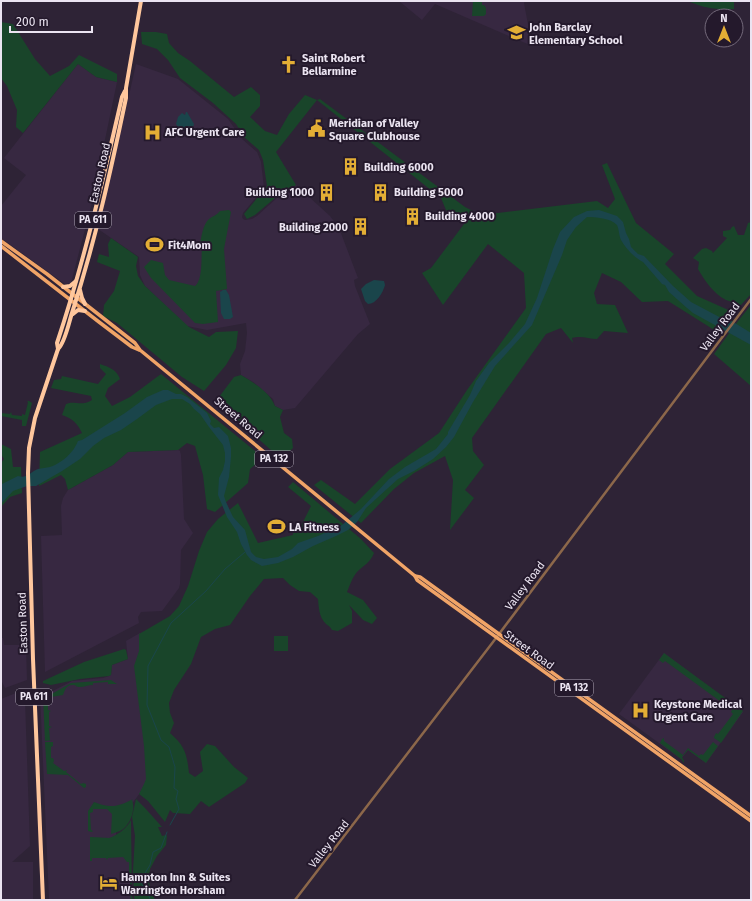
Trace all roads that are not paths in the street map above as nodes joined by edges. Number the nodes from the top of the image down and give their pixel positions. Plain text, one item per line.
1 (141, 1) edge
2 (125, 90) junction
3 (1, 242) edge
4 (1, 246) edge
5 (77, 279) junction
6 (63, 287) junction
7 (80, 288) junction
8 (73, 294) junction
9 (77, 298) junction
10 (751, 299) edge
11 (71, 300) junction
12 (75, 303) junction
13 (85, 304) junction
14 (85, 311) junction
15 (71, 316) junction
16 (58, 349) junction
17 (140, 350) junction
18 (498, 636) junction
19 (751, 816) edge
20 (751, 821) edge
21 (43, 900) edge
22 (295, 900) edge

1 - 2 highway, Easton Road / PA 611
2 - 5 highway, Easton Road / PA 611
2 - 7 highway, Easton Road / PA 611
3 - 6 main road, Street Road
4 - 11 main road, Street Road
5 - 6 highway
5 - 8 highway, Easton Road / PA 611
6 - 8 main road, Street Road
7 - 9 highway, Easton Road / PA 611
7 - 13 highway
8 - 9 main road, Street Road / PA 132
8 - 11 highway, Easton Road / PA 611
9 - 12 highway, Easton Road / PA 611
9 - 13 main road, Street Road / PA 132
10 - 18 street, Valley Road
11 - 12 main road, Street Road / PA 132
11 - 16 highway, Easton Road / PA 611
12 - 14 main road, Street Road / PA 132
12 - 15 highway, Easton Road / PA 611
13 - 17 main road, Street Road / PA 132
14 - 15 highway
14 - 17 main road, Street Road / PA 132
15 - 16 highway, Easton Road / PA 611
16 - 21 highway, Easton Road / PA 611
17 - 18 main road, Street Road / PA 132
18 - 19 main road, Street Road / PA 132
18 - 20 main road, Street Road / PA 132
18 - 22 street, Valley Road

